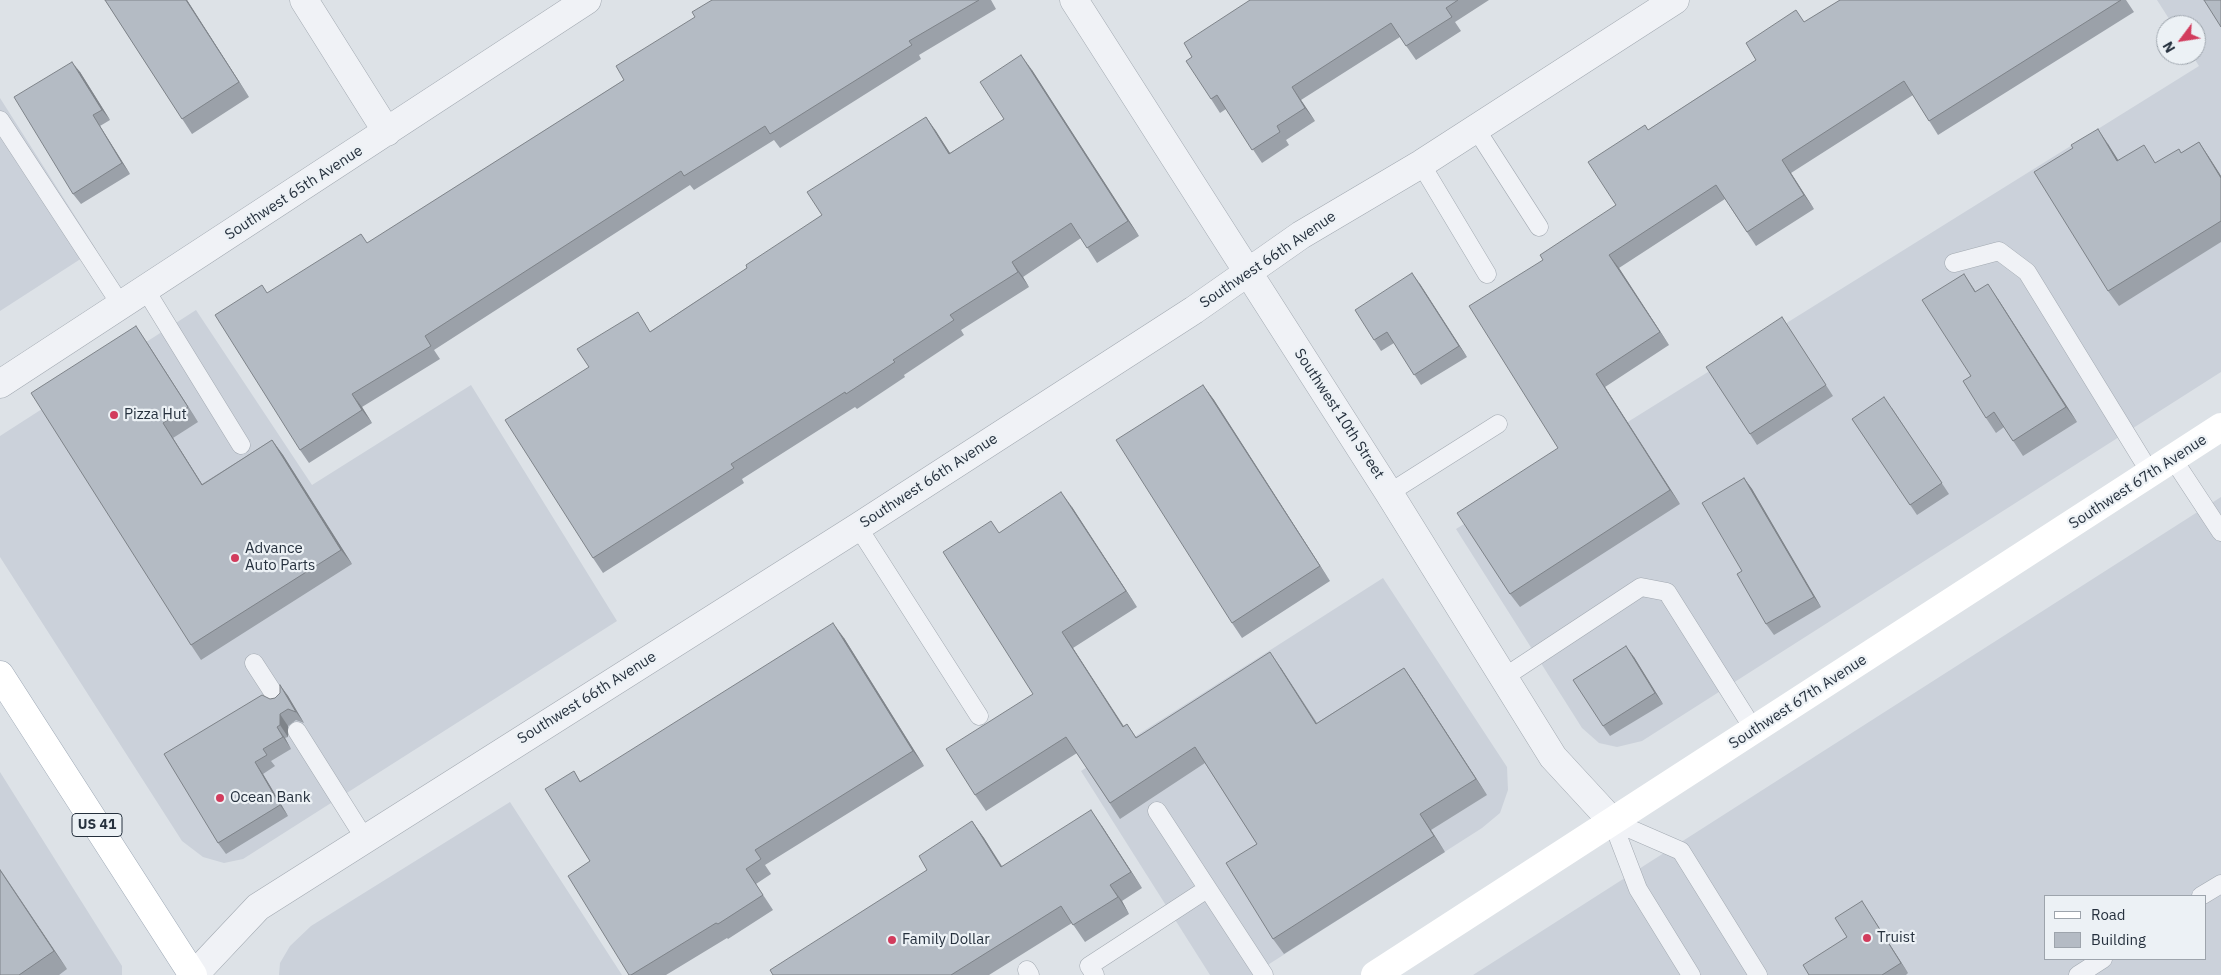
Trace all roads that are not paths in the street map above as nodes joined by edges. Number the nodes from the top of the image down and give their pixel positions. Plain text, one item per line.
1 (304, 0) edge
2 (587, 0) edge
3 (1074, 0) edge
4 (1675, 0) edge
5 (0, 120) edge
6 (1476, 129) junction
7 (387, 132) junction
8 (1421, 164) junction
9 (1538, 227) dead end
10 (1954, 263) dead end
11 (1249, 273) junction
12 (1487, 274) dead end
13 (144, 289) junction
14 (121, 306) junction
15 (0, 384) edge
16 (1498, 424) dead end
17 (2221, 427) edge
18 (241, 445) dead end
19 (2173, 459) junction
20 (2151, 474) junction
21 (1389, 493) junction
22 (858, 526) junction
23 (2221, 532) edge
24 (254, 663) dead end
25 (0, 676) edge
26 (1503, 678) junction
27 (278, 700) edge
28 (979, 716) dead end
29 (1754, 730) junction
30 (297, 731) edge
31 (1157, 811) dead end
32 (1612, 821) junction
33 (365, 839) junction
34 (2221, 884) edge
35 (1207, 889) junction
36 (2203, 895) edge
37 (2101, 960) edge
38 (193, 975) edge
39 (1095, 975) edge
40 (1264, 975) edge
41 (1375, 975) edge
42 (1691, 975) edge
43 (1758, 975) edge
44 (2078, 975) edge

1 - 7 street
2 - 7 street, Southwest 65th Avenue
3 - 11 street, Southwest 10th Street
4 - 6 street, Southwest 66th Avenue
5 - 14 lane
6 - 8 street, Southwest 66th Avenue
6 - 9 lane
7 - 13 street, Southwest 65th Avenue
8 - 11 street, Southwest 66th Avenue
8 - 12 lane
10 - 20 lane
11 - 21 street, Southwest 10th Street
11 - 22 street, Southwest 66th Avenue
13 - 14 street, Southwest 65th Avenue
13 - 18 lane
14 - 15 street, Southwest 65th Avenue
16 - 21 lane
17 - 19 main road, Southwest 67th Avenue
19 - 20 main road, Southwest 67th Avenue
19 - 23 lane
20 - 29 main road, Southwest 67th Avenue
21 - 26 street, Southwest 10th Street
22 - 28 lane
22 - 33 street, Southwest 66th Avenue
24 - 27 lane
25 - 38 main road, US 41
26 - 29 lane
26 - 32 street, Southwest 10th Street
29 - 32 main road, Southwest 67th Avenue
30 - 33 lane
31 - 35 lane
32 - 41 main road, Southwest 67th Avenue
32 - 42 lane
32 - 43 lane
33 - 38 street, Southwest 66th Avenue
34 - 36 lane
35 - 39 lane
35 - 40 lane
37 - 44 lane

